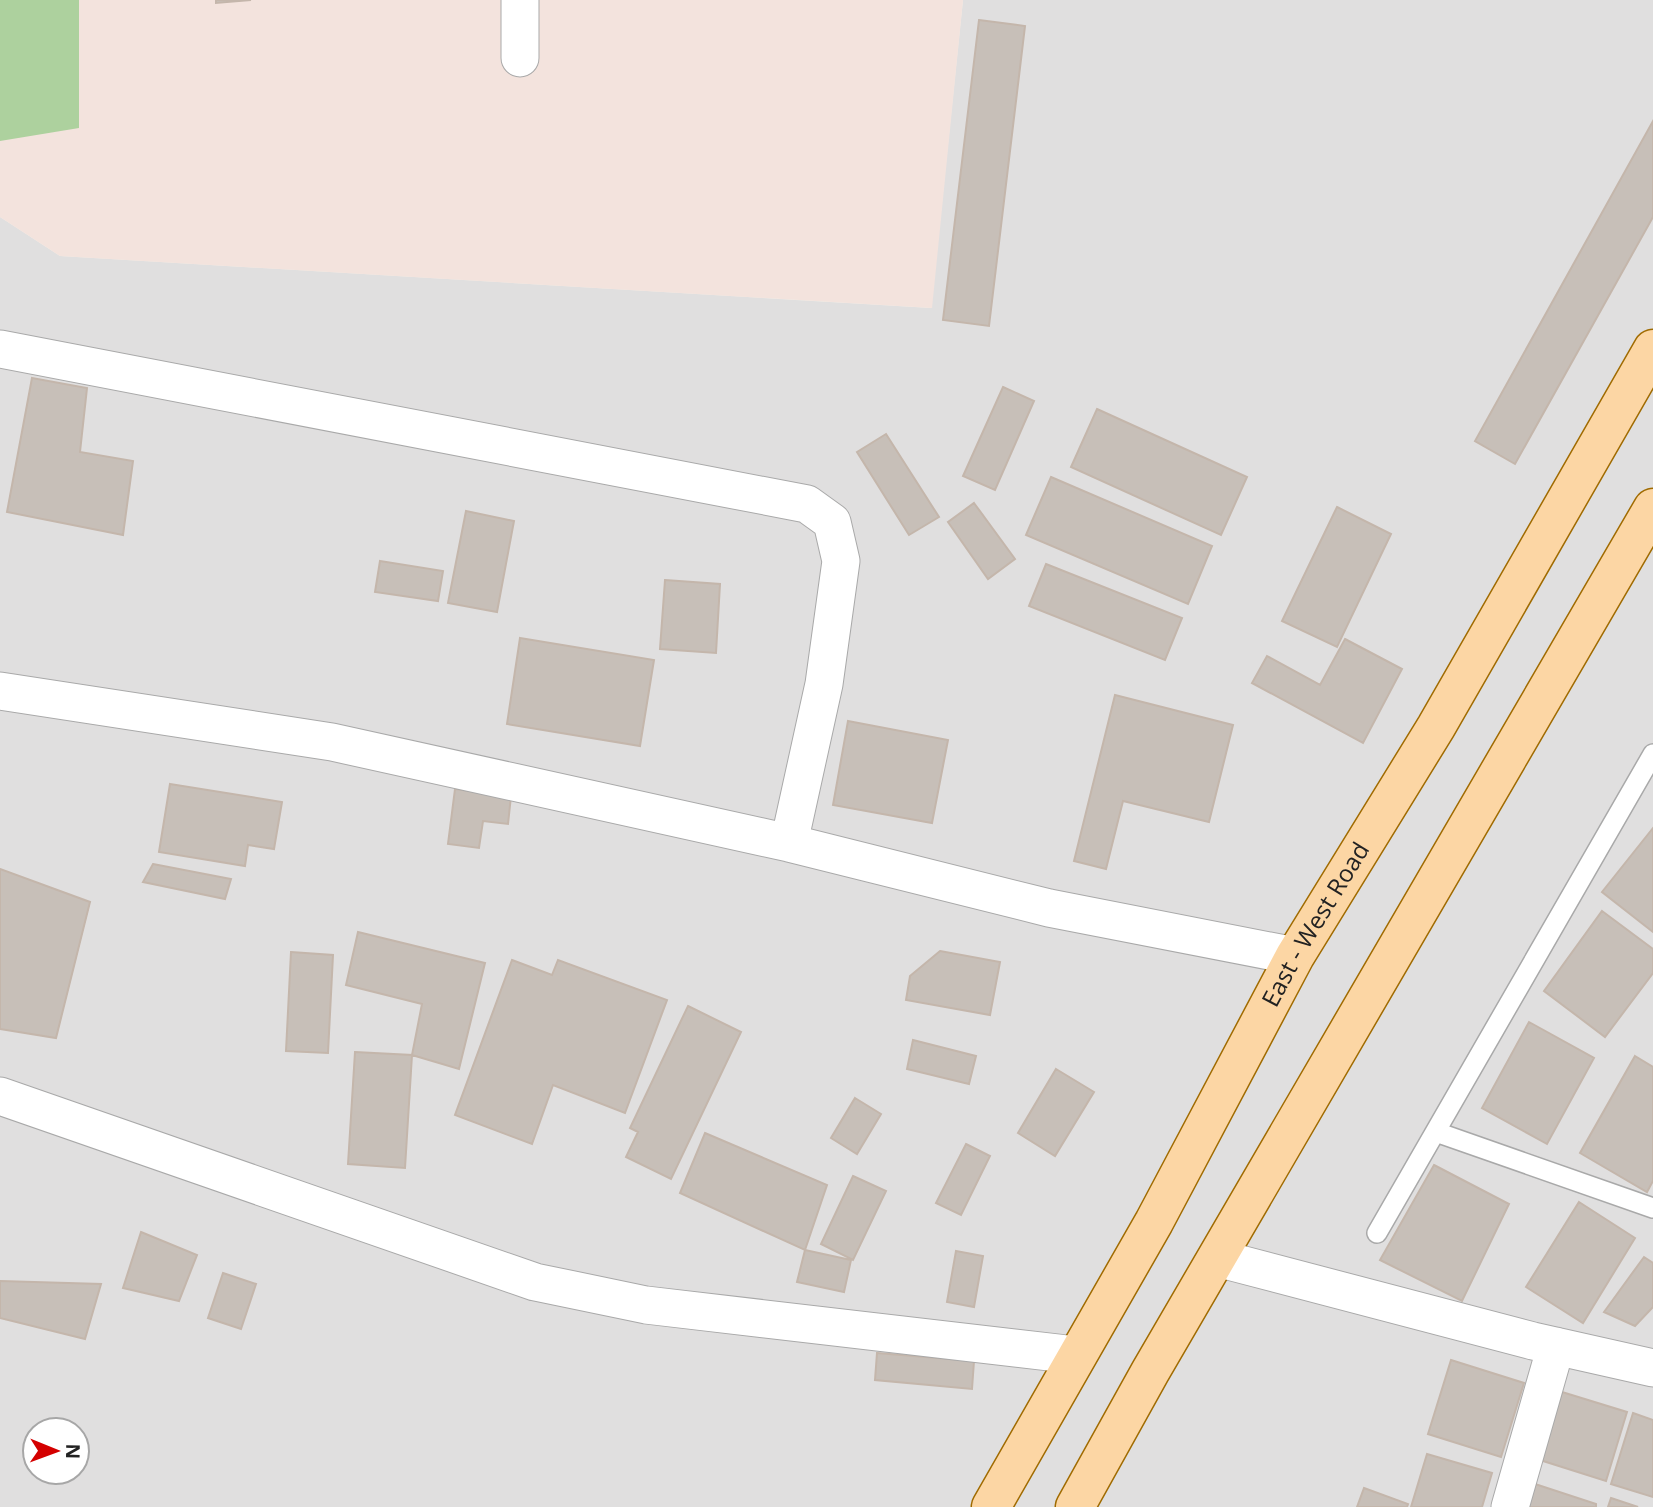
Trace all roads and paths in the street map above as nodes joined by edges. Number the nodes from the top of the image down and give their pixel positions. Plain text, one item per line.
1 (520, 0) edge
2 (520, 58) dead end
3 (0, 349) edge
4 (1653, 349) edge
5 (1653, 508) edge
6 (0, 691) edge
7 (1653, 754) edge
8 (789, 843) junction
9 (1295, 956) junction
10 (0, 1096) edge
11 (1436, 1132) junction
12 (1653, 1209) edge
13 (1377, 1233) dead end
14 (1217, 1258) junction
15 (1556, 1346) junction
16 (1075, 1355) junction
17 (1653, 1368) edge
18 (991, 1507) edge
19 (1074, 1507) edge
20 (1510, 1507) edge

1 - 2 street
3 - 8 street
4 - 9 main road, East - West Road
5 - 14 main road
6 - 8 street
7 - 11 lane
8 - 9 street
9 - 16 main road, East - West Road
10 - 16 street
11 - 12 lane
11 - 13 lane
14 - 15 street
14 - 19 main road
15 - 17 street
15 - 20 street
16 - 18 main road, East - West Road

